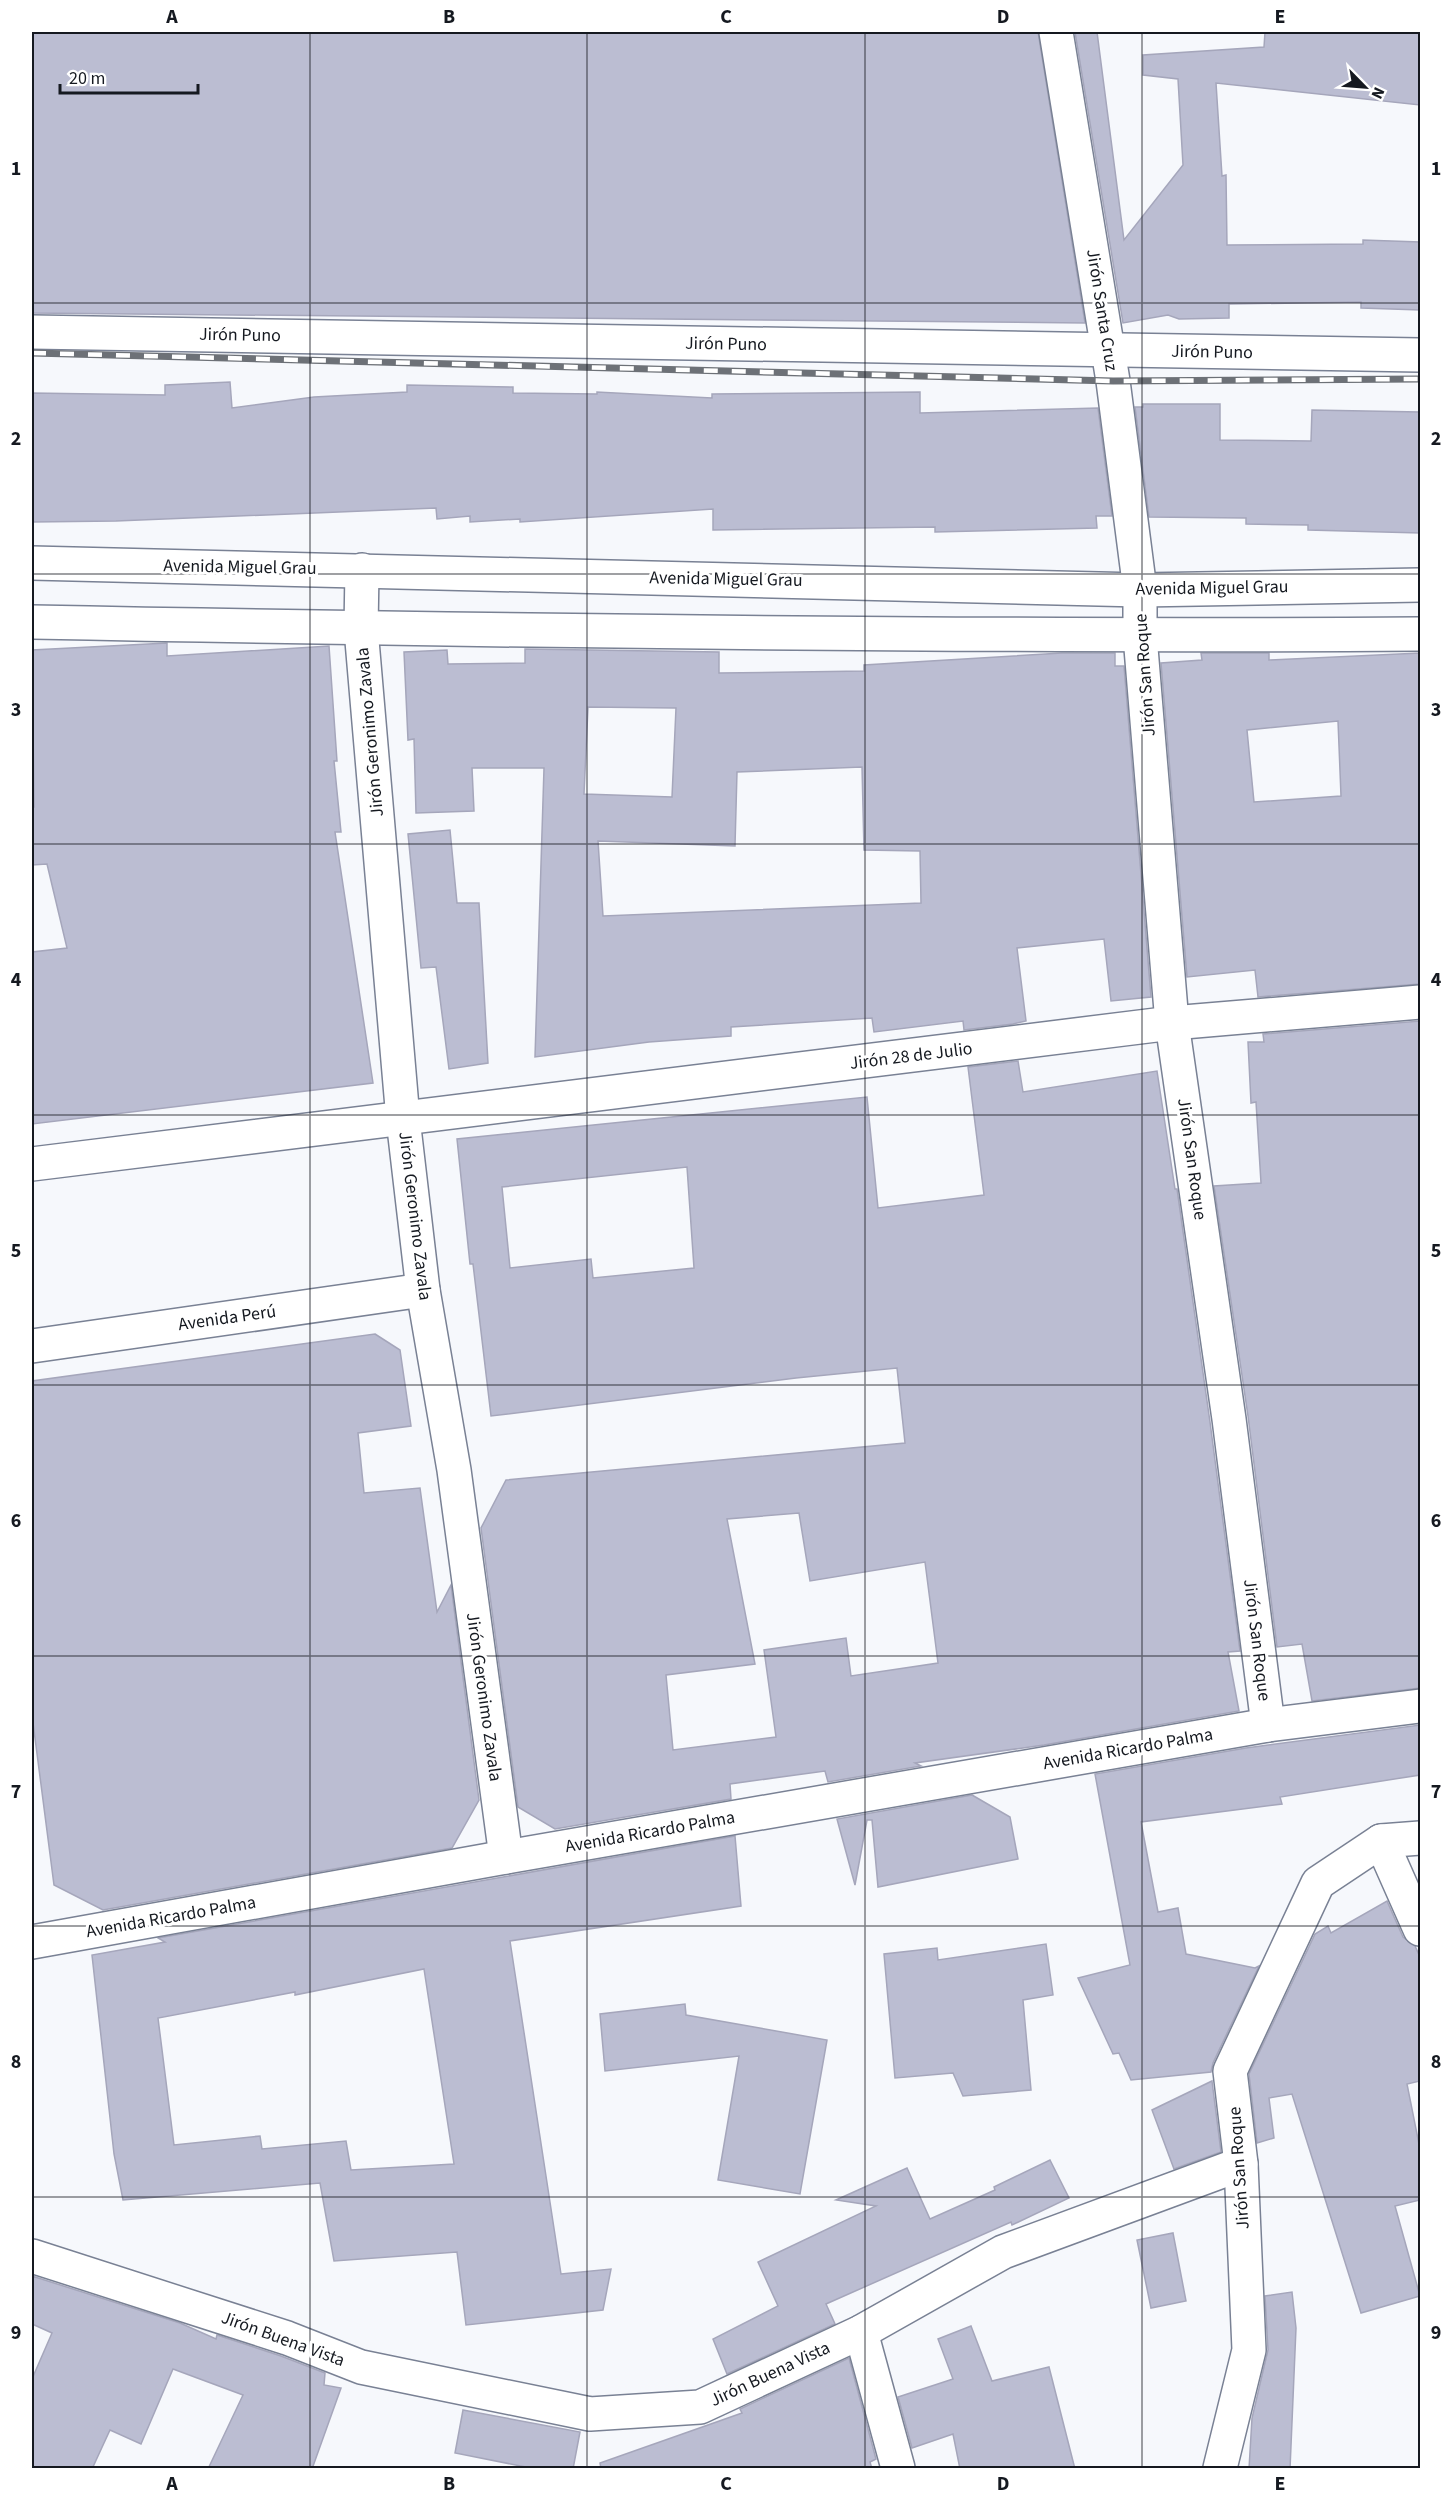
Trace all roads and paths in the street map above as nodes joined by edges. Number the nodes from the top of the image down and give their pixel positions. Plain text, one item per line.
1 (1056, 32) edge
2 (32, 332) edge
3 (1108, 350) junction
4 (1420, 355) edge
5 (32, 562) edge
6 (362, 570) junction
7 (1420, 585) edge
8 (1140, 590) junction
9 (32, 622) edge
10 (361, 629) junction
11 (1420, 634) edge
12 (1140, 636) junction
13 (1420, 1002) edge
14 (1172, 1023) junction
15 (403, 1119) junction
16 (32, 1164) edge
17 (423, 1290) junction
18 (32, 1346) edge
19 (1420, 1706) edge
20 (1268, 1725) junction
21 (1420, 1838) edge
22 (1381, 1842) junction
23 (506, 1857) junction
24 (1420, 1929) edge
25 (32, 1942) edge
26 (1241, 2164) junction
27 (32, 2256) edge
28 (861, 2332) junction
29 (897, 2469) edge
30 (1220, 2469) edge

1 - 3 street, Jirón Santa Cruz
2 - 3 street, Jirón Puno
3 - 4 street, Jirón Puno
3 - 8 street, Jirón Santa Cruz
5 - 6 street, Avenida Miguel Grau
6 - 8 street, Avenida Miguel Grau
6 - 10 street, Jirón Geronimo Zavala
7 - 8 street, Avenida Miguel Grau
8 - 12 street, Jirón San Roque
9 - 10 street
10 - 12 street
10 - 15 street, Jirón Geronimo Zavala
11 - 12 street
12 - 14 street, Jirón San Roque
13 - 14 street, Jirón 28 de Julio
14 - 15 street, Jirón 28 de Julio
14 - 20 street, Jirón San Roque
15 - 16 street
15 - 17 street, Jirón Geronimo Zavala
17 - 18 street, Avenida Perú
17 - 23 street, Jirón Geronimo Zavala
19 - 20 street, Avenida Ricardo Palma
20 - 23 street, Avenida Ricardo Palma
21 - 22 street
22 - 24 street
22 - 26 street, Jirón San Roque
23 - 25 street, Avenida Ricardo Palma
26 - 28 street, Jirón Buena Vista
26 - 30 street, Jirón San Roque
27 - 28 street, Jirón Buena Vista
28 - 29 street

